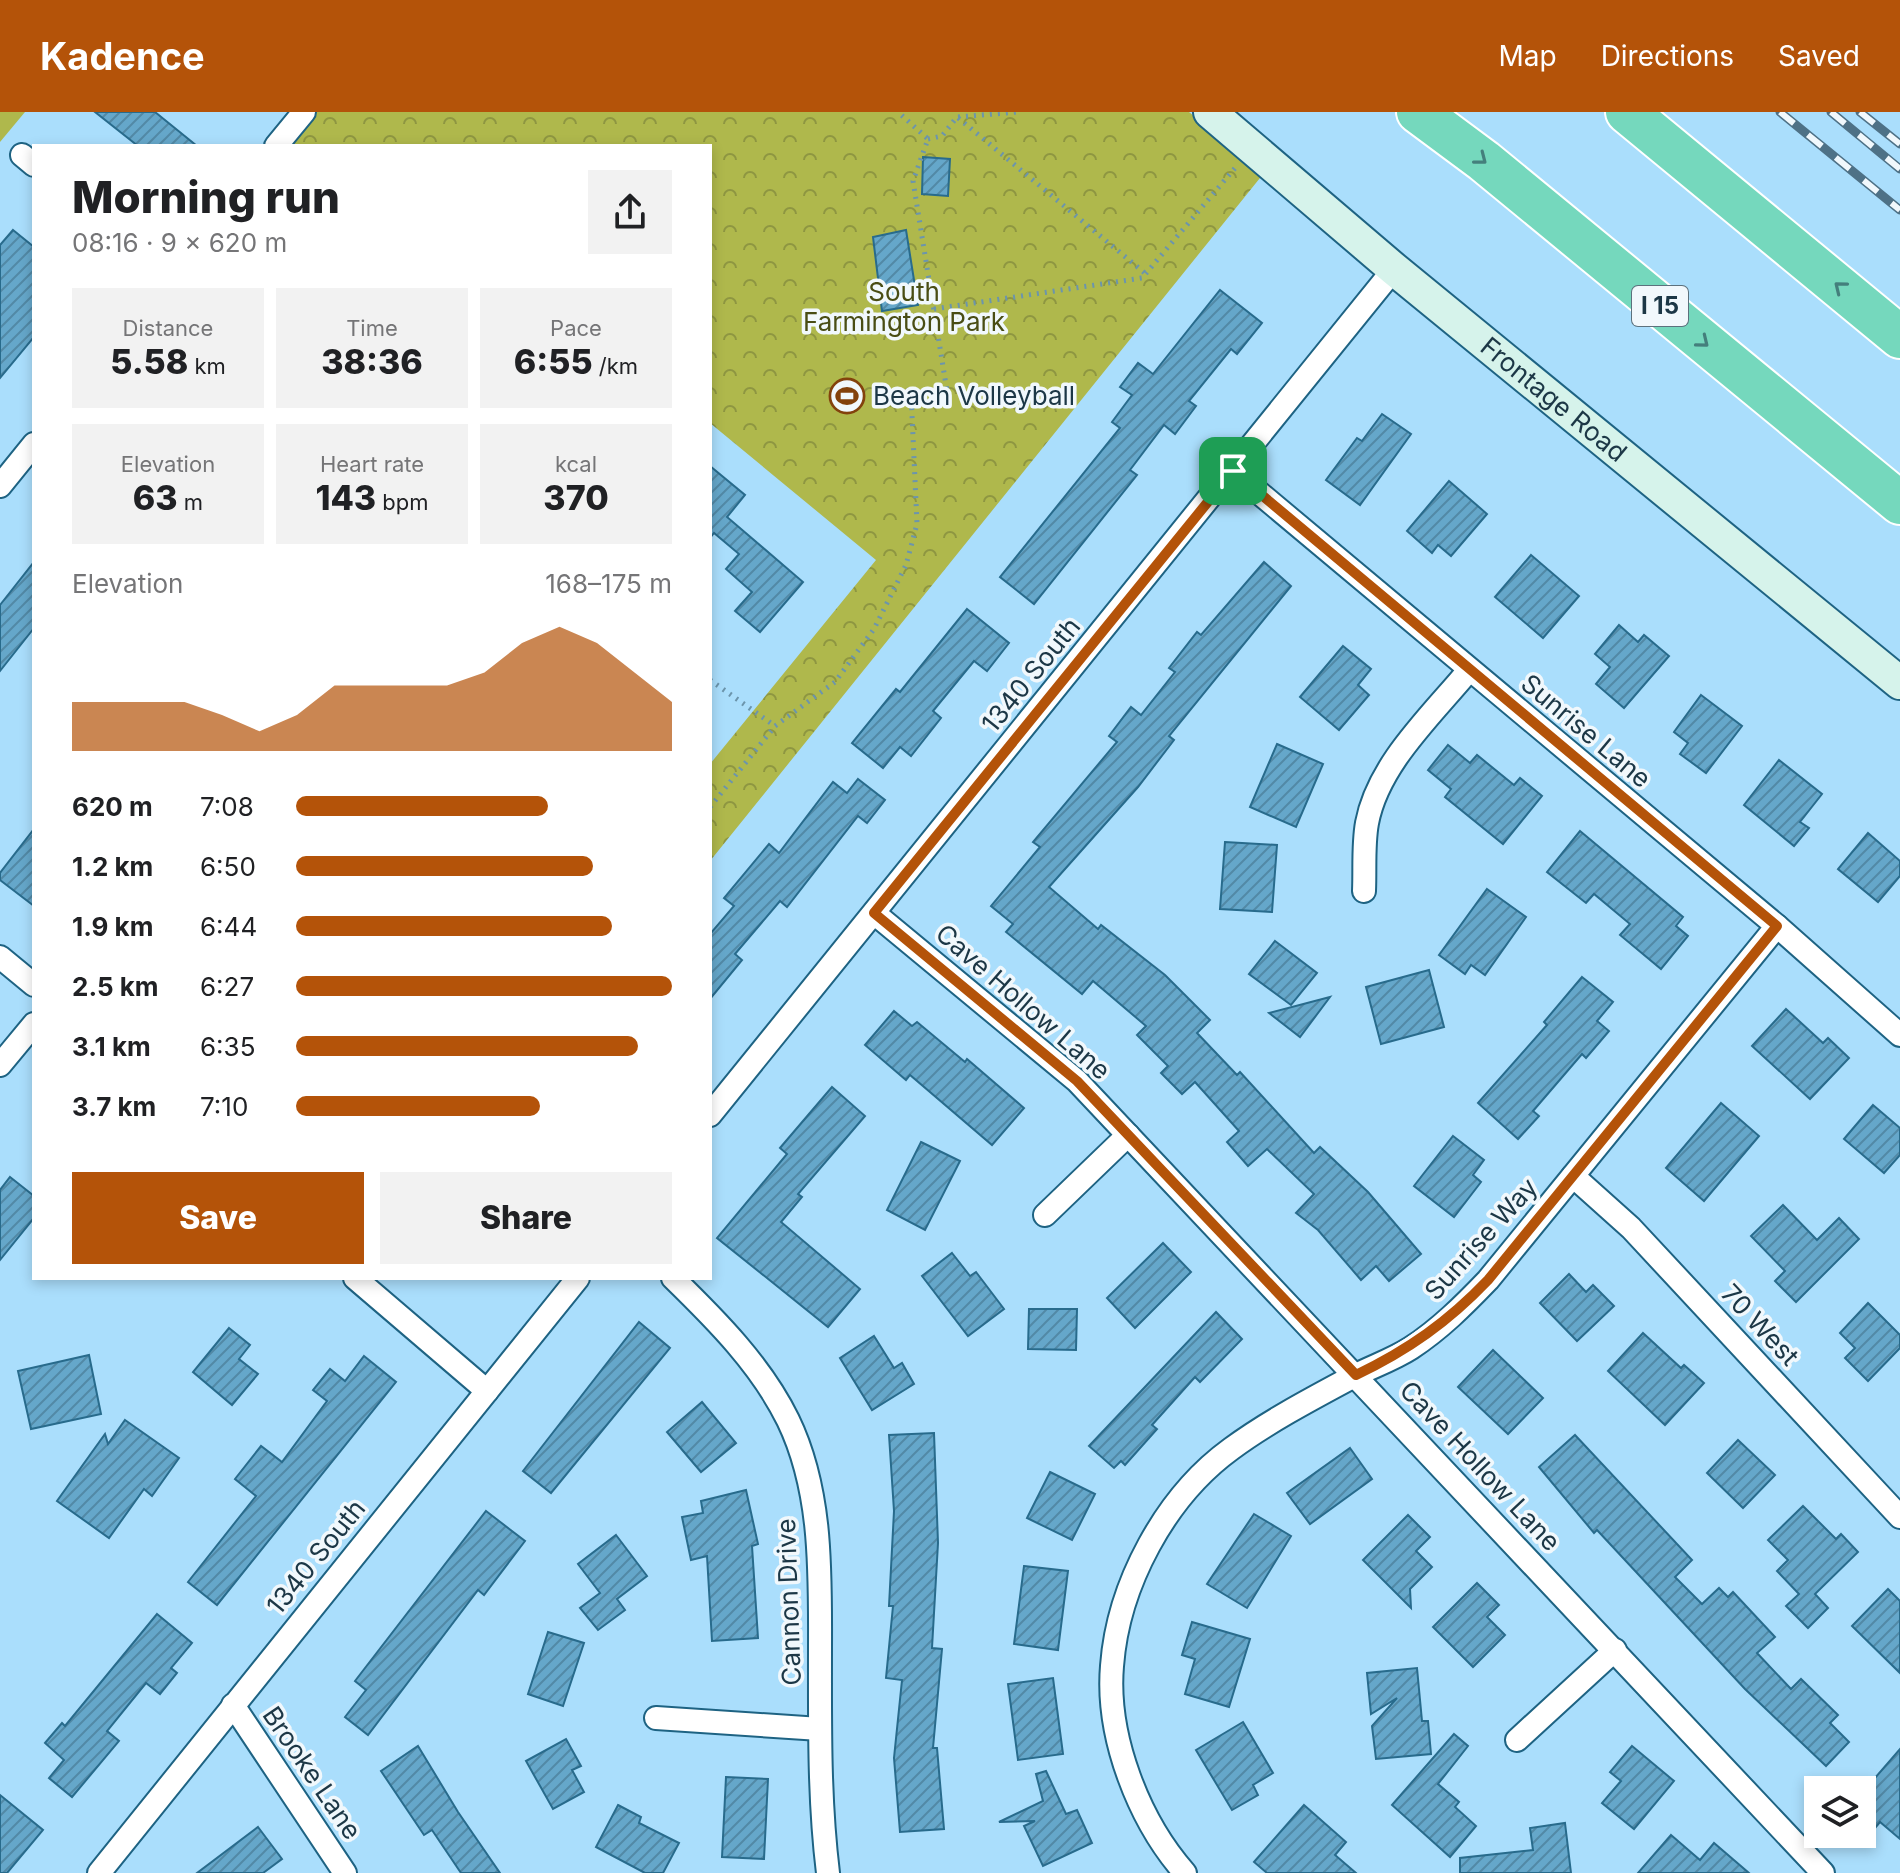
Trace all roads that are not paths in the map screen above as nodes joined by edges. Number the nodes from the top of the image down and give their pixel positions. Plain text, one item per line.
1 (304, 112) edge
2 (1210, 112) edge
3 (1418, 112) edge
4 (1627, 112) edge
5 (278, 144) edge
6 (1394, 269) junction
7 (1900, 337) edge
8 (32, 446) edge
9 (1233, 471) junction
10 (0, 486) edge
11 (1900, 503) edge
12 (1469, 670) junction
13 (1900, 683) edge
14 (1364, 891) dead end
15 (874, 913) junction
16 (1777, 926) junction
17 (0, 957) edge
18 (32, 983) edge
19 (32, 1026) edge
20 (1900, 1035) edge
21 (0, 1065) edge
22 (712, 1113) edge
23 (1128, 1135) junction
24 (1573, 1176) junction
25 (1045, 1215) dead end
26 (357, 1280) edge
27 (576, 1280) edge
28 (675, 1280) edge
29 (1356, 1375) junction
30 (487, 1391) junction
31 (1900, 1517) edge
32 (1615, 1650) junction
33 (233, 1705) junction
34 (656, 1718) dead end
35 (820, 1729) junction
36 (1517, 1740) dead end
37 (99, 1873) edge
38 (345, 1873) edge
39 (828, 1873) edge
40 (1185, 1873) edge
41 (1823, 1873) edge

1 - 5 street
2 - 6 street, Frontage Road
3 -> 11 highway, I 15
7 -> 4 highway
6 - 9 street, 1340 South
6 - 13 street, Frontage Road
8 - 10 street
9 - 12 street, Sunrise Lane
9 - 15 street, 1340 South
12 - 14 street
12 - 16 street, Sunrise Lane
15 - 22 street, 1340 South
15 - 23 street, Cave Hollow Lane
16 - 20 street, Sunrise Lane
16 - 24 street, Sunrise Way
17 - 18 street
19 - 21 street
23 - 25 street
23 - 29 street, Cave Hollow Lane
24 - 29 street, Sunrise Way
24 - 31 street, 70 West
26 - 30 street
27 - 30 street, 1340 South
28 - 35 street, Cannon Drive
29 - 32 street, Cave Hollow Lane
29 - 40 street, Sunrise Way
30 - 33 street, 1340 South
32 - 36 street
32 - 41 street, Cave Hollow Lane
33 - 37 street, 1340 South
33 - 38 street, Brooke Lane
34 - 35 street
35 - 39 street, Cannon Drive

